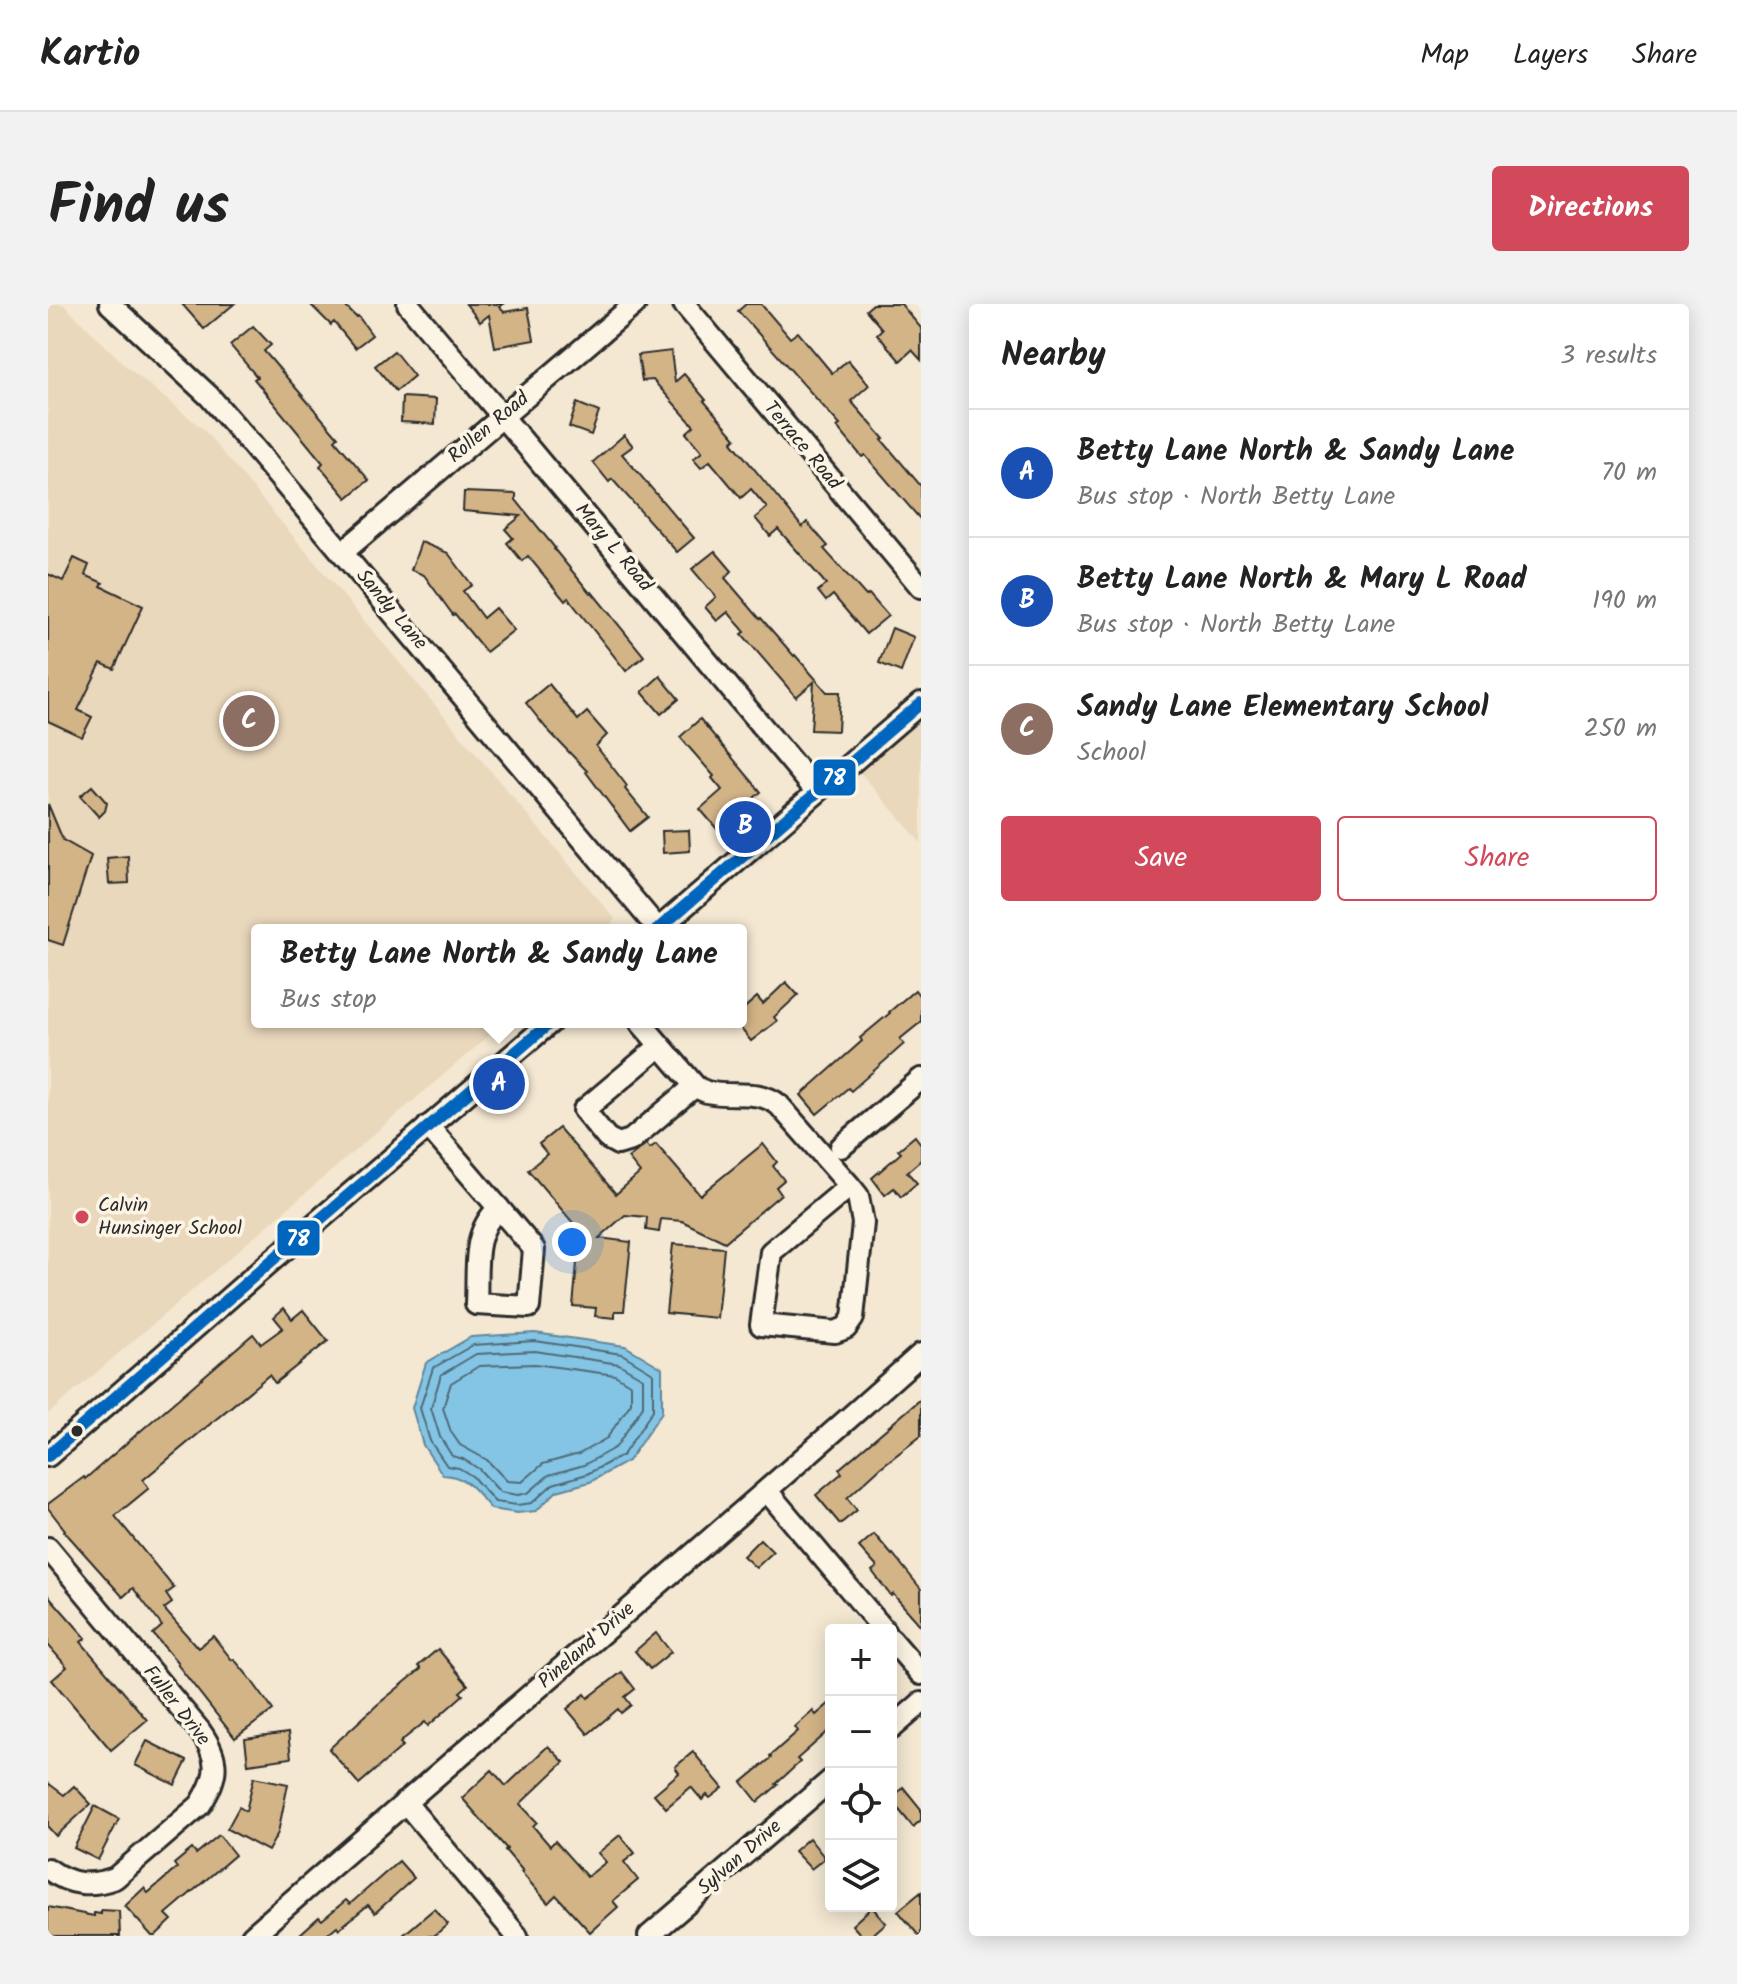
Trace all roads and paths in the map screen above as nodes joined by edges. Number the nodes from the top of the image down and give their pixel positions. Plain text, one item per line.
1 (110, 304) edge
2 (408, 304) edge
3 (635, 304) edge
4 (684, 304) edge
5 (503, 417) junction
6 (343, 552) junction
7 (921, 587) edge
8 (921, 703) edge
9 (817, 792) junction
10 (653, 924) edge
11 (665, 924) edge
12 (544, 1028) edge
13 (645, 1028) edge
14 (660, 1046) junction
15 (921, 1079) edge
16 (695, 1086) junction
17 (428, 1126) junction
18 (841, 1147) dead end
19 (850, 1186) junction
20 (499, 1208) junction
21 (921, 1354) edge
22 (48, 1456) edge
23 (767, 1491) junction
24 (48, 1548) edge
25 (879, 1624) edge
26 (897, 1646) edge
27 (921, 1674) edge
28 (921, 1703) edge
29 (897, 1724) edge
30 (825, 1785) edge
31 (405, 1802) junction
32 (48, 1869) edge
33 (252, 1936) edge
34 (517, 1936) edge
35 (649, 1936) edge

1 - 6 street, Sandy Lane
2 - 5 street, Mary L Road
3 - 5 street, Rollen Road
4 - 7 street, Terrace Road
5 - 6 street, Rollen Road
5 - 9 street, Mary L Road
6 - 10 street, Sandy Lane
8 - 9 street
9 - 11 street
12 - 17 street
13 - 14 street
14 - 16 street
14 - 16 street
15 - 18 street
16 - 19 street
17 - 20 street
17 - 22 street
19 - 19 street
20 - 20 street
21 - 23 street, Pineland Drive
23 - 25 street
23 - 31 street, Pineland Drive
24 - 32 street, Fuller Drive
26 - 27 street
28 - 29 street
30 - 35 street, Sylvan Drive
31 - 33 street, Pineland Drive
31 - 34 street

